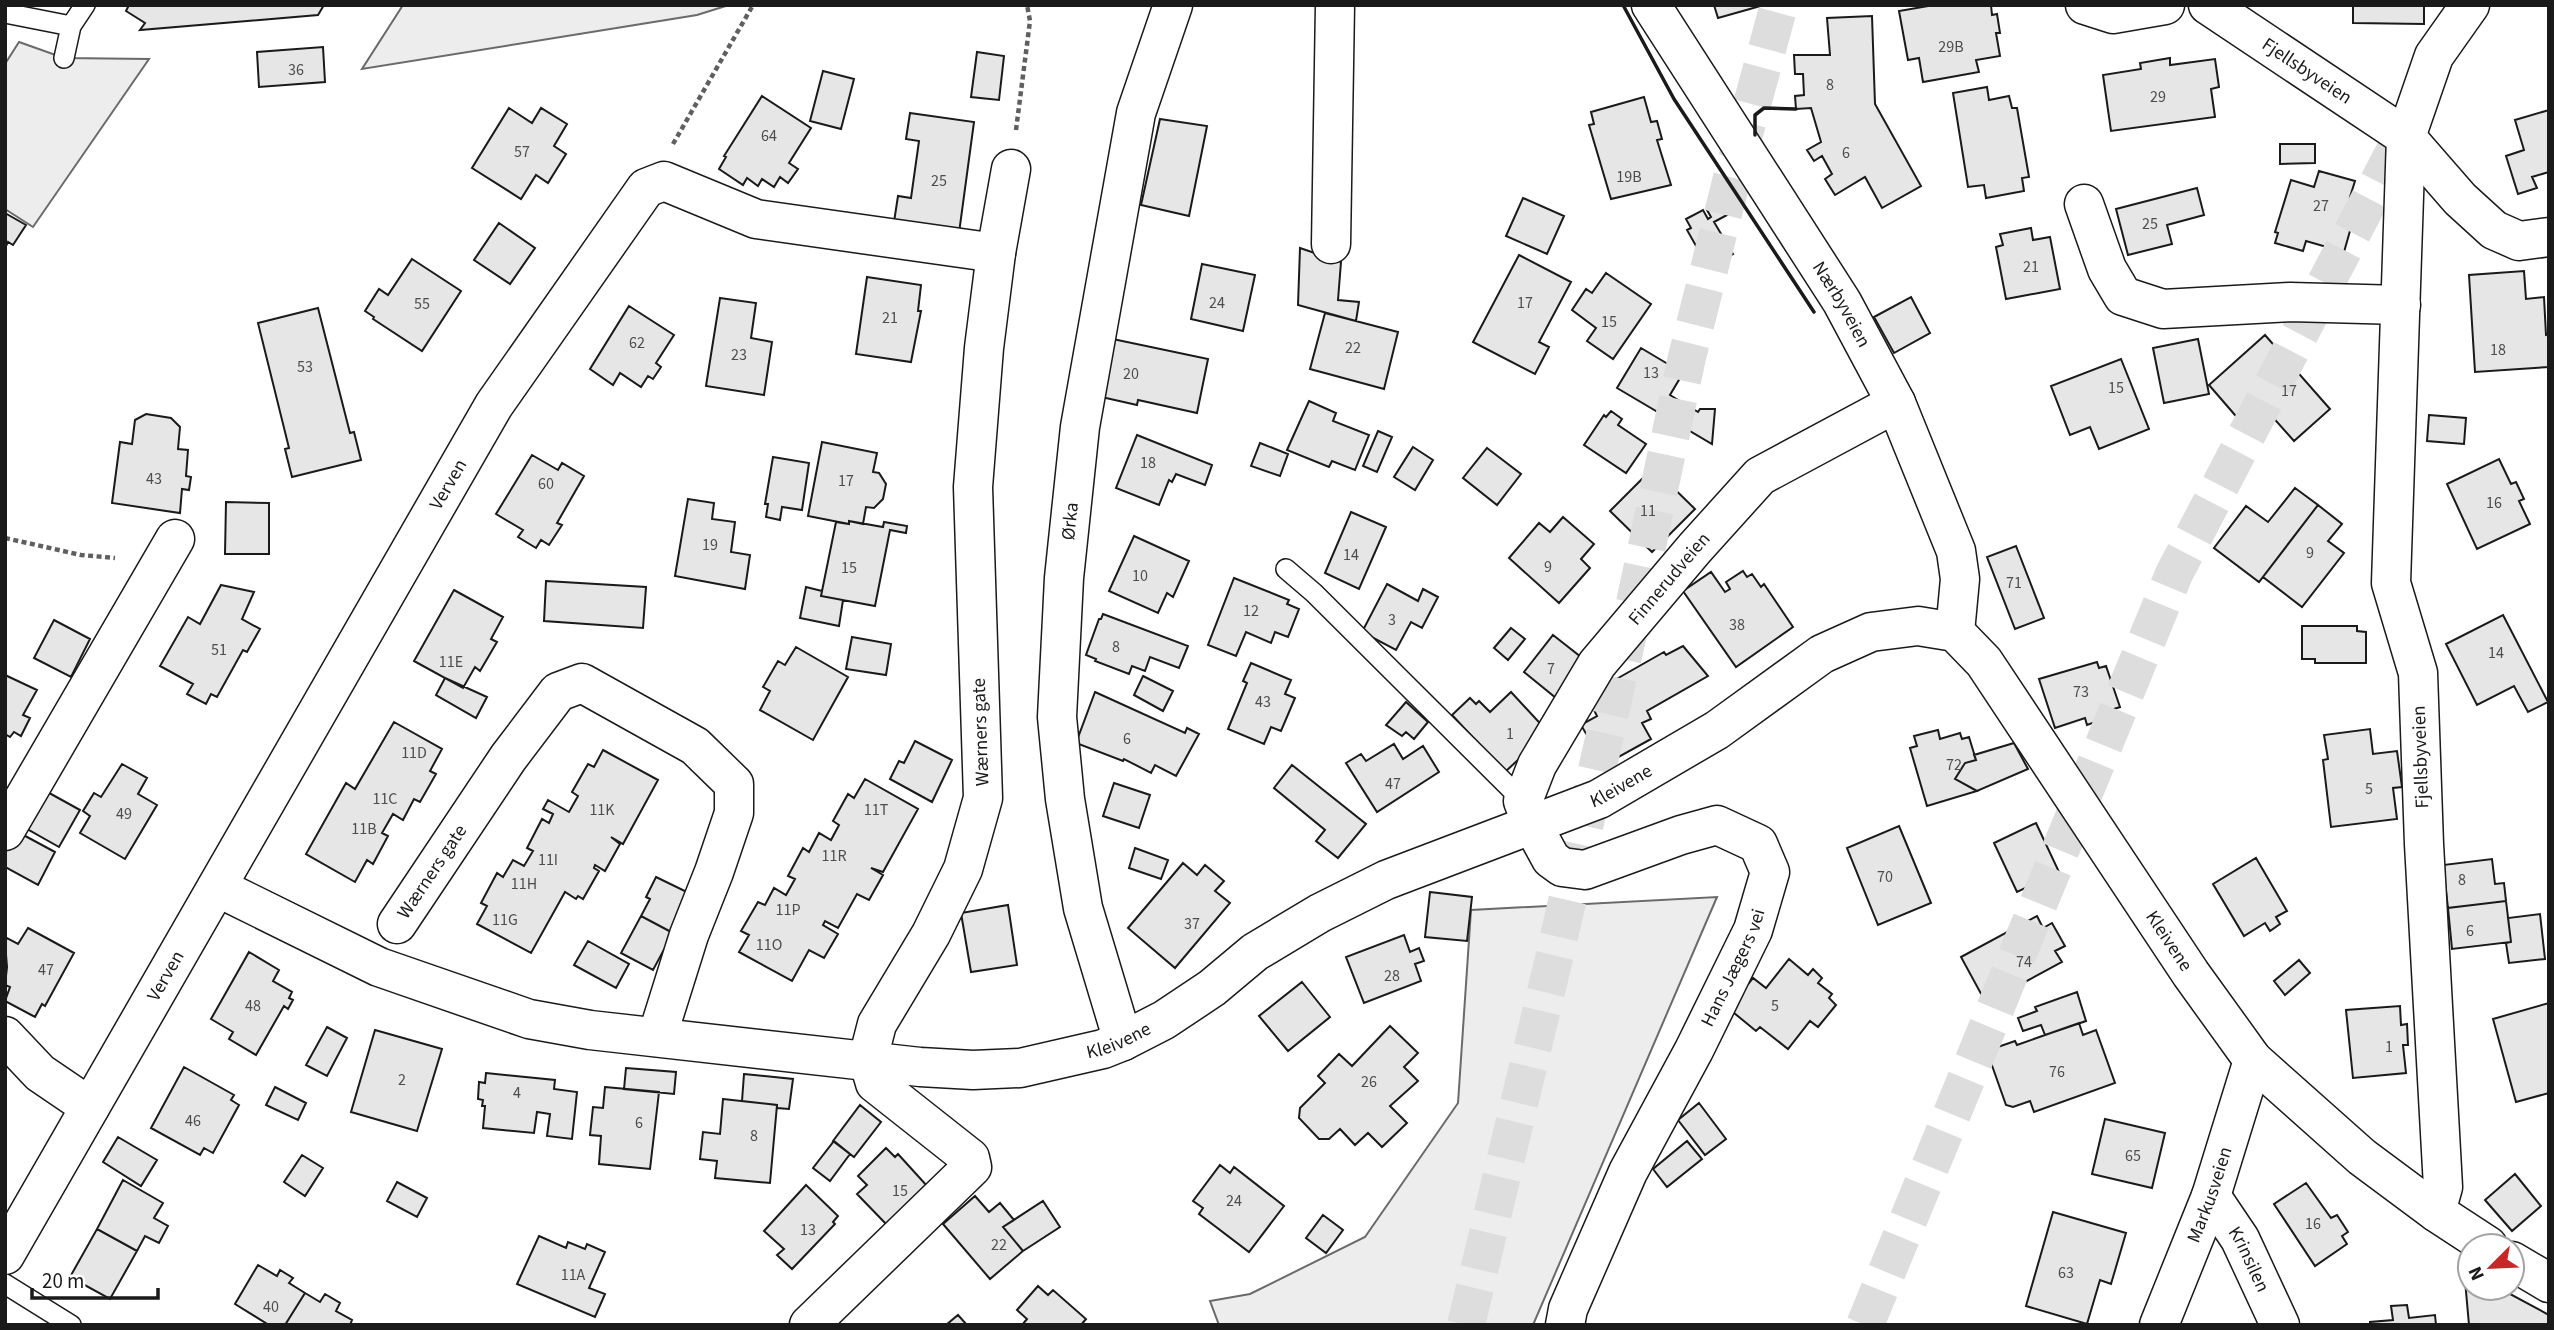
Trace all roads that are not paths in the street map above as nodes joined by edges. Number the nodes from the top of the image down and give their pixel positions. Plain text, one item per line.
1 (85, 5) edge
2 (1173, 5) edge
3 (1335, 5) edge
4 (1651, 5) edge
5 (2085, 5) edge
6 (2165, 5) edge
7 (2208, 5) edge
8 (2470, 5) edge
9 (5, 13) edge
10 (71, 26) junction
11 (64, 58) dead end
12 (2406, 137) junction
13 (1011, 169) road end
14 (2084, 204) dead end
15 (2549, 237) edge
16 (1331, 244) dead end
17 (996, 253) junction
18 (2401, 305) junction
19 (1896, 403) junction
20 (168, 551) road end
21 (1286, 569) dead end
22 (1955, 632) junction
23 (1527, 812) junction
24 (5, 831) edge
25 (216, 887) junction
26 (397, 924) dead end
27 (5, 1035) edge
28 (657, 1037) junction
29 (1113, 1045) junction
30 (868, 1059) junction
31 (2252, 1060) junction
32 (90, 1107) junction
33 (2211, 1196) junction
34 (2436, 1212) junction
35 (2467, 1232) edge
36 (5, 1255) edge
37 (2526, 1269) edge
38 (2549, 1283) edge
39 (5, 1284) edge
40 (71, 1325) edge
41 (809, 1325) edge
42 (1565, 1325) edge
43 (2159, 1325) edge
44 (2280, 1325) edge

1 - 10 lane
2 - 29 street, Ørka
3 - 16 street
4 - 19 street, Nærbyveien
5 - 6 street
7 - 12 street, Fjellsbyveien
8 - 12 street, Fjellsbyveien
9 - 10 lane
10 - 11 lane
12 - 15 street, Fjellsbyveien
12 - 18 street, Fjellsbyveien
13 - 17 street, Wærners gate
14 - 18 street
17 - 25 street, Verven
17 - 30 street, Wærners gate
18 - 34 street, Fjellsbyveien
19 - 22 street, Nærbyveien
19 - 23 street, Finnerudveien
20 - 24 street
21 - 23 lane
22 - 23 street, Kleivene
22 - 31 street, Kleivene
23 - 29 street, Kleivene
23 - 42 street, Hans Jægers vei
25 - 28 street
25 - 32 street, Verven
26 - 28 street, Wærners gate
27 - 32 street
28 - 30 street
29 - 30 street, Kleivene
30 - 41 street
31 - 33 street, Markusveien
31 - 34 street, Kleivene
32 - 36 street, Verven
33 - 43 street, Markusveien
33 - 44 street, Krinsilen
34 - 35 street, Kleivene
37 - 38 street
39 - 40 lane

